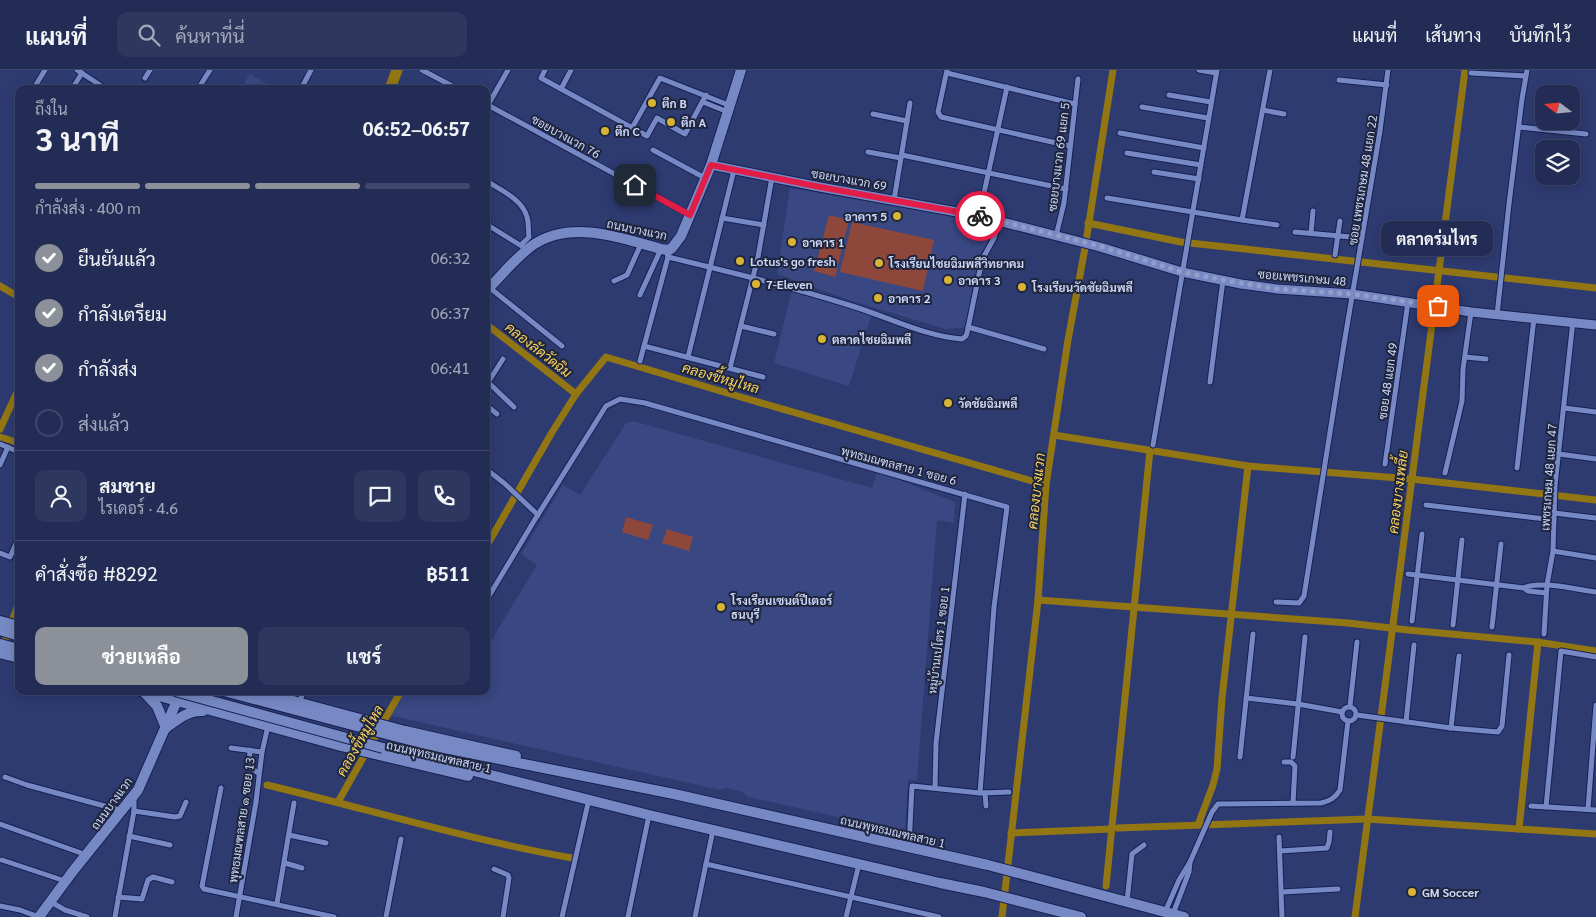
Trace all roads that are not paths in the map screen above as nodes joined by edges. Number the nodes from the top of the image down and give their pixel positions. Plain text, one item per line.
1 (45, 70) edge
2 (150, 70) edge
3 (210, 70) edge
4 (311, 70) edge
5 (422, 70) edge
6 (508, 70) edge
7 (545, 70) edge
8 (571, 70) edge
9 (741, 70) edge
10 (1199, 70) edge
11 (1270, 70) edge
12 (1388, 70) edge
13 (1527, 70) edge
14 (947, 71) edge
15 (80, 72) edge
16 (1217, 72) edge
17 (1471, 73) dead end
18 (1526, 76) junction
19 (145, 78) dead end
20 (1078, 79) dead end
21 (1339, 80) dead end
22 (36, 85) edge
23 (74, 85) edge
24 (100, 85) edge
25 (201, 85) edge
26 (303, 85) edge
27 (450, 85) edge
28 (1387, 85) junction
29 (1007, 87) junction
30 (561, 89) junction
31 (706, 95) junction
32 (1169, 95) dead end
33 (490, 99) edge
34 (704, 102) junction
35 (1211, 102) junction
36 (910, 103) dead end
37 (1075, 104) junction
38 (490, 106) edge
39 (1142, 107) dead end
40 (729, 109) junction
41 (1263, 110) junction
42 (873, 114) dead end
43 (1284, 114) dead end
44 (1208, 118) junction
45 (907, 121) junction
46 (1519, 127) junction
47 (632, 128) junction
48 (998, 130) junction
49 (1120, 133) dead end
50 (1586, 134) dead end
51 (1070, 146) junction
52 (1204, 148) junction
53 (653, 150) dead end
54 (868, 152) dead end
55 (1126, 153) dead end
56 (902, 156) junction
57 (711, 165) junction
58 (1201, 165) junction
59 (734, 170) junction
60 (989, 172) junction
61 (1154, 172) dead end
62 (772, 177) junction
63 (706, 178) junction
64 (1199, 179) junction
65 (490, 183) edge
66 (1066, 189) junction
67 (1107, 198) dead end
68 (894, 200) junction
69 (1312, 211) dead end
70 (1194, 212) junction
71 (690, 215) junction
72 (980, 216) junction
73 (722, 218) junction
74 (1242, 220) junction
75 (999, 221) junction
76 (1340, 221) dead end
77 (764, 225) junction
78 (1277, 225) dead end
79 (490, 227) edge
80 (1295, 232) dead end
81 (1311, 233) junction
82 (1056, 236) junction
83 (1338, 236) junction
84 (1362, 238) junction
85 (640, 244) junction
86 (1100, 246) joint
87 (524, 248) junction
88 (665, 252) junction
89 (1335, 255) dead end
90 (710, 268) junction
91 (1182, 272) junction
92 (753, 279) junction
93 (1223, 280) junction
94 (614, 281) dead end
95 (490, 288) edge
96 (490, 292) edge
97 (1352, 294) junction
98 (640, 295) dead end
99 (1408, 302) junction
100 (1471, 312) junction
101 (1497, 315) junction
102 (1534, 318) junction
103 (1573, 321) junction
104 (1596, 324) edge
105 (741, 326) junction
106 (968, 327) junction
107 (774, 334) dead end
108 (562, 346) dead end
109 (644, 346) junction
110 (1044, 349) dead end
111 (1465, 357) junction
112 (688, 358) junction
113 (504, 359) dead end
114 (1486, 359) dead end
115 (640, 361) dead end
116 (730, 368) junction
117 (763, 377) dead end
118 (490, 378) edge
119 (1210, 382) dead end
120 (490, 385) edge
121 (490, 408) edge
122 (514, 408) dead end
123 (1564, 408) junction
124 (1596, 412) edge
125 (498, 414) dead end
126 (0, 444) edge
127 (1153, 445) dead end
128 (8, 447) junction
129 (15, 450) edge
130 (1559, 454) junction
131 (1596, 459) edge
132 (1385, 464) dead end
133 (0, 465) edge
134 (1517, 468) dead end
135 (490, 472) edge
136 (1445, 472) dead end
137 (965, 494) junction
138 (1426, 505) dead end
139 (1554, 513) junction
140 (538, 515) junction
141 (1596, 518) edge
142 (1554, 520) junction
143 (1422, 534) dead end
144 (1462, 540) dead end
145 (1501, 544) dead end
146 (15, 546) edge
147 (1553, 551) junction
148 (0, 553) edge
149 (1596, 558) edge
150 (1408, 574) dead end
151 (1417, 576) junction
152 (1458, 581) junction
153 (1496, 585) junction
154 (1547, 586) junction
155 (1524, 588) junction
156 (1596, 592) edge
157 (1546, 593) junction
158 (490, 594) edge
159 (1276, 602) dead end
160 (0, 621) edge
161 (1412, 621) dead end
162 (15, 625) edge
163 (1453, 625) dead end
164 (1492, 627) dead end
165 (0, 630) edge
166 (1253, 634) dead end
167 (1544, 634) dead end
168 (15, 635) edge
169 (1304, 638) dead end
170 (1357, 642) dead end
171 (0, 644) edge
172 (1414, 645) dead end
173 (15, 648) edge
174 (0, 653) edge
175 (1509, 655) dead end
176 (1459, 656) dead end
177 (1596, 656) edge
178 (15, 657) edge
179 (146, 695) edge
180 (206, 695) edge
181 (239, 695) edge
182 (302, 695) edge
183 (176, 696) edge
184 (291, 696) edge
185 (1246, 698) junction
186 (300, 703) junction
187 (1298, 704) junction
188 (1596, 705) edge
189 (1350, 706) junction
190 (212, 712) junction
191 (1342, 712) junction
192 (1357, 715) junction
193 (234, 717) junction
194 (1348, 721) junction
195 (1406, 722) junction
196 (268, 726) junction
197 (166, 728) junction
198 (1451, 728) junction
199 (231, 748) dead end
200 (250, 750) junction
201 (262, 752) junction
202 (385, 752) junction
203 (1240, 757) dead end
204 (1293, 757) dead end
205 (1284, 762) dead end
206 (258, 773) junction
207 (5, 778) dead end
208 (594, 778) junction
209 (221, 788) dead end
210 (935, 788) junction
211 (1009, 792) dead end
212 (982, 793) junction
213 (134, 797) junction
214 (589, 799) junction
215 (186, 802) dead end
216 (294, 803) dead end
217 (1293, 803) junction
218 (986, 806) dead end
219 (1531, 806) dead end
220 (1546, 807) junction
221 (1588, 809) junction
222 (1596, 810) edge
223 (123, 811) junction
224 (134, 811) junction
225 (649, 815) junction
226 (0, 824) edge
227 (713, 830) junction
228 (1330, 832) dead end
229 (289, 835) junction
230 (129, 836) junction
231 (1279, 837) dead end
232 (401, 839) dead end
233 (326, 843) dead end
234 (170, 845) dead end
235 (1144, 845) dead end
236 (909, 847) junction
237 (1280, 851) junction
238 (85, 857) junction
239 (2, 860) dead end
240 (285, 863) junction
241 (859, 863) junction
242 (706, 864) junction
243 (302, 868) dead end
244 (494, 870) dead end
245 (66, 882) junction
246 (172, 882) dead end
247 (1338, 889) dead end
248 (1282, 892) junction
249 (240, 896) junction
250 (118, 897) junction
251 (850, 898) junction
252 (50, 902) junction
253 (1126, 902) junction
254 (277, 903) junction
255 (0, 906) edge
256 (907, 910) junction
257 (1169, 913) junction
258 (39, 917) edge
259 (87, 917) edge
260 (115, 917) edge
261 (236, 917) edge
262 (334, 917) edge
263 (386, 917) edge
264 (503, 917) edge
265 (562, 917) edge
266 (628, 917) edge
267 (695, 917) edge
268 (846, 917) edge
269 (905, 917) edge
270 (939, 917) edge
271 (1081, 917) edge
272 (1184, 917) edge
273 (1282, 917) edge

1 - 22 street
2 - 19 street
3 - 25 street
4 - 26 street
5 - 27 street
6 - 33 street
7 - 30 street
8 - 30 street
9 - 40 main road, ถนนบางแวก
10 - 16 street
11 - 41 street
12 - 28 street, ซอย เพชรเกษม 48 แยก 22
13 - 18 street
14 - 29 street
14 - 48 street
15 - 23 street
15 - 24 street
16 - 35 street
17 - 18 street
18 - 46 street
20 - 37 street, ซอยบางแวก 69 แยก 5
21 - 28 street
28 - 84 street, ซอย เพชรเกษม 48 แยก 22
29 - 37 street
29 - 48 street
30 - 47 street
31 - 34 street
31 - 40 street
31 - 47 street
32 - 35 street
34 - 40 street
34 - 47 street
35 - 44 street
36 - 45 street
37 - 51 street, ซอยบางแวก 69 แยก 5
38 - 71 street, ซอยบางแวก 76
39 - 44 street
40 - 57 main road, ถนนบางแวก
41 - 43 street
41 - 74 street
42 - 45 street
44 - 52 street
45 - 56 street
46 - 50 street
46 - 101 street
48 - 51 street
48 - 60 street
49 - 52 street
51 - 66 street, ซอยบางแวก 69 แยก 5
52 - 58 street
53 - 63 street
54 - 56 street
55 - 58 street
56 - 60 street
56 - 68 street
57 - 59 street, ซอยบางแวก 69
57 - 63 main road, ถนนบางแวก
58 - 64 street
59 - 62 street, ซอยบางแวก 69
59 - 73 street
60 - 66 street
60 - 72 street
61 - 64 street
62 - 68 street, ซอยบางแวก 69
62 - 77 street
63 - 71 main road, ถนนบางแวก
64 - 70 street
65 - 87 street
66 - 82 street, ซอยบางแวก 69 แยก 5
67 - 70 street
68 - 72 street, ซอยบางแวก 69
69 - 81 street
70 - 74 street
70 - 91 street
71 - 88 main road, ถนนบางแวก
72 - 75 street, ซอยบางแวก 69
73 - 77 street
73 - 90 street
74 - 78 street
75 - 82 street, ซอยบางแวก 69
75 - 106 street
76 - 83 street
77 - 92 street
79 - 87 street
80 - 81 street
81 - 83 street
82 - 86 street, ซอยบางแวก 69
83 - 84 street
83 - 89 street
84 - 97 street, ซอย เพชรเกษม 48 แยก 22
85 - 87 main road, ถนนบางแวก
85 - 88 main road, ถนนบางแวก
85 - 94 street
86 - 91 street, ซอยเพชรเกษม 48
87 - 95 main road, ถนนบางแวก
88 - 90 street
88 - 98 street
88 - 109 street
90 - 92 street
90 - 112 street
91 - 93 street, ซอยเพชรเกษม 48
91 - 127 street
92 - 105 street
92 - 106 street
93 - 97 street, ซอยเพชรเกษม 48
93 - 119 street
96 - 108 street
97 - 99 street, ซอยเพชรเกษม 48
97 - 159 street, ซอย เพชรเกษม 48 แยก 22
99 - 100 street, ซอยเพชรเกษม 48
99 - 132 street, ซอย 48 แยก 49
100 - 101 street, ซอยเพชรเกษม 48
100 - 111 street
101 - 102 street, ซอยเพชรเกษม 48
102 - 103 street, ซอยเพชรเกษม 48
102 - 134 street
103 - 104 street, ซอยเพชรเกษม 48
103 - 123 street, เพชรเกษม 48 แยก 47
105 - 107 street
105 - 116 street
106 - 110 street
109 - 112 street
109 - 115 street
111 - 114 street
111 - 136 street
112 - 116 street
113 - 118 street
116 - 117 street
120 - 122 street
121 - 125 street
123 - 124 street
123 - 130 street, เพชรเกษม 48 แยก 47
126 - 128 street
128 - 129 street
128 - 133 street
130 - 131 street
130 - 139 street, เพชรเกษม 48 แยก 47
135 - 140 street
137 - 140 street, พุทธมณฑลสาย 1 ซอย 6
137 - 210 street, หมู่บ้านเปโตร 1 ซอย 1
137 - 212 street, พุทธมณฑลสาย 1 ซอย 6
138 - 142 street
139 - 141 street
139 - 142 street, เพชรเกษม 48 แยก 47
140 - 158 street, พุทธมณฑลสาย 1 ซอย 6
142 - 147 street, เพชรเกษม 48 แยก 47
143 - 151 street
144 - 152 street
145 - 153 street
146 - 148 street
147 - 149 street
147 - 154 street, เพชรเกษม 48 แยก 47
150 - 151 street
151 - 152 street
151 - 161 street
152 - 153 street
152 - 163 street
153 - 155 street
153 - 164 street
154 - 155 street
154 - 156 street
154 - 157 street, เพชรเกษม 48 แยก 47
155 - 157 street
157 - 167 street, เพชรเกษม 48 แยก 47
160 - 162 main road
165 - 168 main road
166 - 185 street
169 - 187 street
170 - 189 street
171 - 173 main road
172 - 195 street
174 - 178 main road
175 - 198 street
176 - 198 street
177 - 220 street
179 - 197 main road
180 - 193 main road
181 - 208 main road, ถนนพุทธมณฑลสาย 1
182 - 186 street
183 - 190 main road, ถนนพุทธมณฑลสาย 1
183 - 197 main road, ถนนบางแวก
183 - 202 main road, ถนนพุทธมณฑลสาย 1, bridge
184 - 186 main road, ถนนพุทธมณฑลสาย 1
185 - 187 street
185 - 203 street
186 - 208 main road, ถนนพุทธมณฑลสาย 1
187 - 191 street
187 - 204 street
188 - 221 street
189 - 191 street
189 - 192 street
190 - 193 main road, ถนนพุทธมณฑลสาย 1
190 - 197 main road
191 - 194 street
192 - 194 street
192 - 195 street
193 - 196 main road, ถนนพุทธมณฑลสาย 1
194 - 217 street
195 - 198 street
196 - 201 street, พุทธมณฑลสาย ๑ ซอย 13
196 - 202 main road, ถนนพุทธมณฑลสาย 1
197 - 213 main road, ถนนบางแวก
199 - 200 street
200 - 201 street
200 - 206 street
201 - 206 street, พุทธมณฑลสาย ๑ ซอย 13
202 - 214 main road, ถนนพุทธมณฑลสาย 1
205 - 217 street
206 - 249 street, พุทธมณฑลสาย ๑ ซอย 13
207 - 223 street
208 - 236 main road, ถนนพุทธมณฑลสาย 1
209 - 249 street
210 - 212 street
210 - 236 street
211 - 212 street
212 - 218 street
213 - 223 main road, ถนนบางแวก
213 - 224 street
214 - 225 main road, ถนนพุทธมณฑลสาย 1
214 - 265 street
215 - 224 street
216 - 229 street
217 - 257 street
219 - 220 street
220 - 221 street
221 - 222 street
223 - 238 main road, ถนนบางแวก
224 - 230 street
225 - 227 main road, ถนนพุทธมณฑลสาย 1
225 - 266 street
226 - 238 street
227 - 241 main road, ถนนพุทธมณฑลสาย 1
227 - 242 street
228 - 237 street
229 - 233 street
229 - 240 street
230 - 234 street
230 - 250 street
231 - 237 street
232 - 263 street
235 - 253 street
236 - 253 main road, ถนนพุทธมณฑลสาย 1
237 - 248 street
238 - 245 main road, ถนนบางแวก
239 - 245 street
240 - 243 street
240 - 254 street
241 - 251 street
241 - 271 main road, ถนนพุทธมณฑลสาย 1
242 - 251 street
242 - 267 street
244 - 264 street
245 - 252 main road, ถนนบางแวก
246 - 250 street
247 - 248 street
248 - 273 street
249 - 254 street
249 - 261 street, พุทธมณฑลสาย ๑ ซอย 13
250 - 260 street
251 - 256 street
251 - 268 street
252 - 258 main road, ถนนบางแวก
252 - 259 street
253 - 257 main road, ถนนพุทธมณฑลสาย 1
254 - 262 street
255 - 258 street
256 - 269 street
256 - 270 street
257 - 272 main road, ถนนพุทธมณฑลสาย 1

